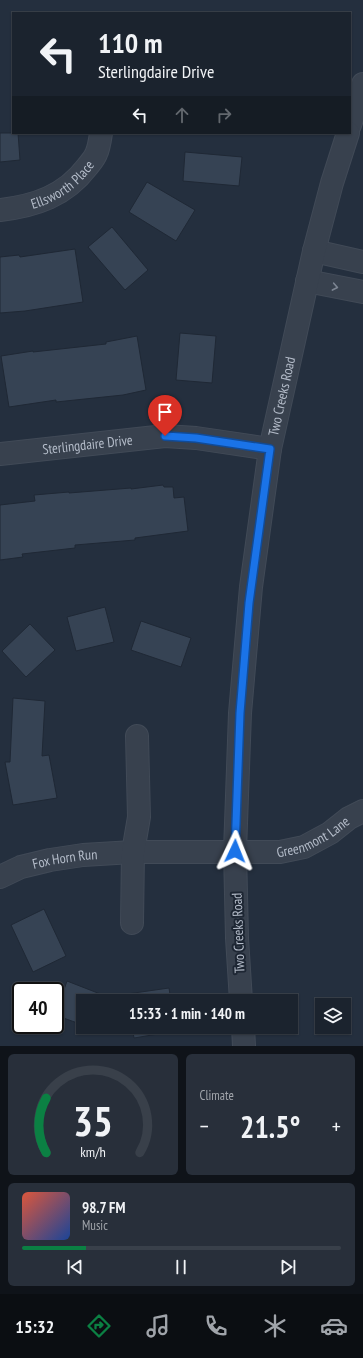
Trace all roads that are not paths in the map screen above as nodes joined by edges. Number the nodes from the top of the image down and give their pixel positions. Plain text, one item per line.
1 (363, 84) edge
2 (351, 123) edge
3 (101, 134) edge
4 (348, 134) edge
5 (0, 210) edge
6 (314, 251) junction
7 (363, 262) edge
8 (307, 281) junction
9 (363, 292) edge
10 (270, 449) junction
11 (0, 454) edge
12 (137, 736) dead end
13 (363, 811) edge
14 (235, 851) junction
15 (133, 852) junction
16 (0, 877) edge
17 (132, 923) dead end
18 (241, 994) edge
19 (243, 1034) edge
20 (244, 1046) edge

1 - 2 street
3 - 5 street, Ellsworth Place
4 - 6 street, Two Creeks Road
6 - 7 street
6 - 8 street, Two Creeks Road
8 -> 9 street
8 - 10 street, Two Creeks Road
10 - 11 street, Sterlingdaire Drive
10 - 14 street, Two Creeks Road
12 - 15 street
13 - 14 street, Greenmont Lane
14 - 15 street, Fox Horn Run
14 - 18 street, Two Creeks Road
15 - 16 street, Fox Horn Run
15 - 17 street
19 - 20 street

